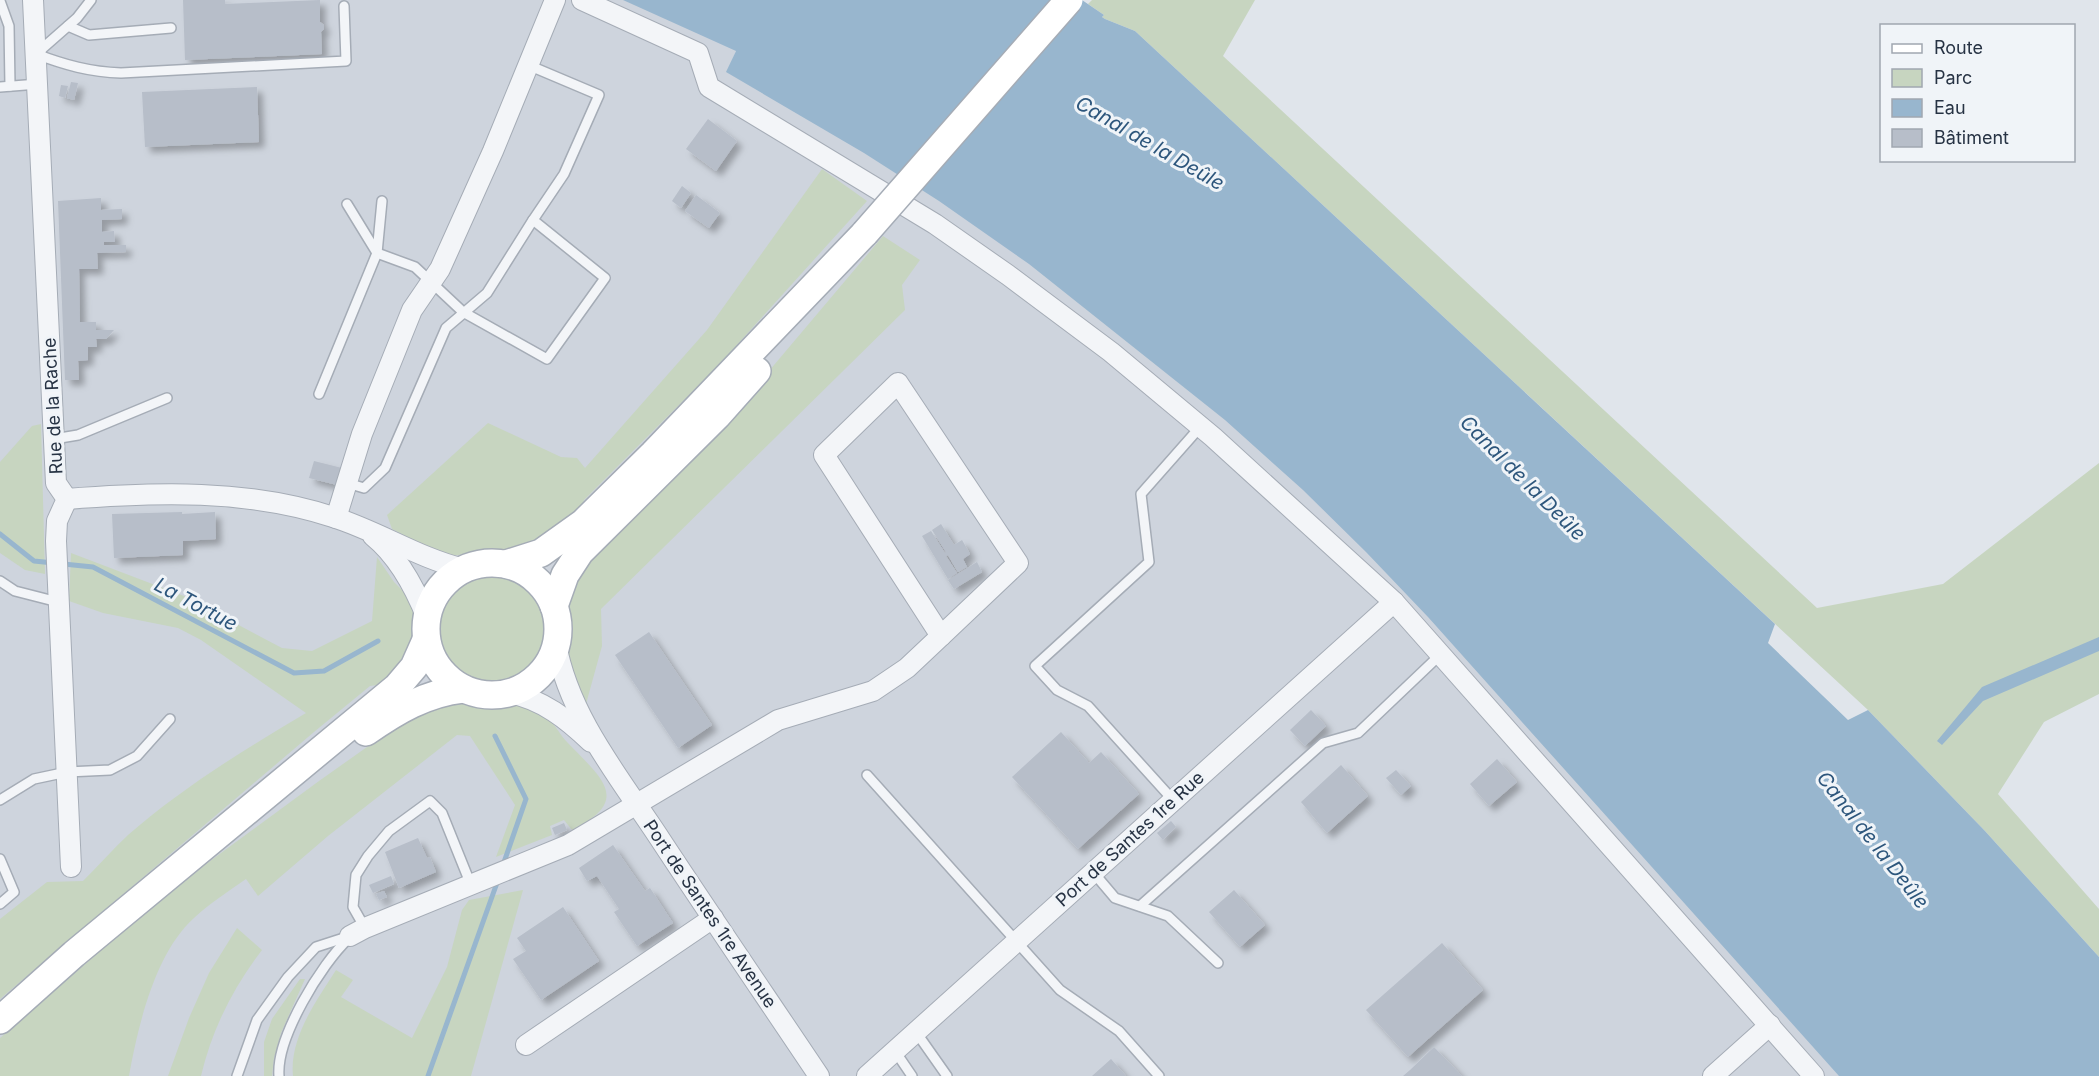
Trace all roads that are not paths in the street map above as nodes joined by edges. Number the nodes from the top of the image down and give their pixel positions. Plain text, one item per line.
1 (33, 0) edge
2 (91, 0) edge
3 (555, 0) edge
4 (582, 0) edge
5 (1069, 0) edge
6 (0, 1) edge
7 (344, 6) dead end
8 (68, 26) junction
9 (171, 28) dead end
10 (36, 54) junction
11 (528, 65) junction
12 (38, 84) junction
13 (5, 86) edge
14 (382, 201) dead end
15 (347, 204) dead end
16 (533, 220) junction
17 (865, 233) junction
18 (377, 253) junction
19 (431, 282) junction
20 (463, 312) junction
21 (319, 394) dead end
22 (167, 398) dead end
23 (1201, 426) junction
24 (54, 439) junction
25 (347, 483) junction
26 (67, 499) junction
27 (336, 518) junction
28 (356, 525) junction
29 (506, 564) junction
30 (464, 569) junction
31 (0, 581) edge
32 (57, 594) junction
33 (1394, 602) junction
34 (554, 606) junction
35 (427, 629) junction
36 (941, 636) junction
37 (556, 644) junction
38 (1441, 654) junction
39 (464, 689) junction
40 (510, 693) junction
41 (170, 719) dead end
42 (601, 751) junction
43 (67, 772) junction
44 (867, 775) dead end
45 (0, 800) edge
46 (1173, 800) junction
47 (637, 805) junction
48 (238, 820) junction
49 (0, 859) edge
50 (71, 867) dead end
51 (1093, 872) junction
52 (478, 883) junction
53 (0, 904) edge
54 (1140, 906) junction
55 (713, 918) junction
56 (357, 932) junction
57 (1016, 942) junction
58 (1218, 963) dead end
59 (0, 1020) edge
60 (1770, 1025) junction
61 (916, 1032) junction
62 (526, 1045) dead end
63 (895, 1051) junction
64 (237, 1076) edge
65 (279, 1076) edge
66 (819, 1076) edge
67 (867, 1076) edge
68 (912, 1076) edge
69 (947, 1076) edge
70 (1159, 1076) edge
71 (1713, 1076) edge
72 (1814, 1076) edge

1 - 10 street, Rue de la Rache
2 - 8 lane
3 - 11 street
4 - 23 street
5 - 17 main road, bridge
6 - 13 lane
7 - 10 lane
8 - 9 lane
8 - 10 lane
10 - 12 street, Rue de la Rache
11 - 16 lane
11 - 19 street
12 - 13 lane
12 - 24 street, Rue de la Rache
14 - 18 lane
15 - 18 lane
16 - 20 lane
16 - 20 lane
17 - 29 main road
17 - 34 main road
18 - 19 lane
18 - 21 lane
19 - 20 lane
19 - 25 street
20 - 25 lane
22 - 24 lane
23 - 33 street
23 - 46 lane
24 - 26 street, Rue de la Rache
25 - 27 street
26 - 27 street
26 - 32 street, Rue de la Rache
27 - 28 street
28 - 30 street
28 - 35 street
29 - 30 main road
29 - 34 main road
30 - 35 main road
31 - 32 lane
32 - 43 street, Rue de la Rache
33 - 38 street
33 - 46 street, Port de Santes 1re Rue
34 - 37 main road
35 - 39 main road
35 - 48 main road
36 - 36 street
36 - 47 street
37 - 40 main road
37 - 42 street
38 - 54 lane
38 - 60 street
39 - 40 main road
39 - 48 main road
40 - 42 street
41 - 43 lane
42 - 47 street, Port de Santes 1re Avenue
43 - 45 lane
43 - 50 street, Rue de la Rache
44 - 57 lane
46 - 51 street, Port de Santes 1re Rue
47 - 52 street
47 - 55 street, Port de Santes 1re Avenue
48 - 59 main road
49 - 53 lane
51 - 54 lane
51 - 57 street, Port de Santes 1re Rue
52 - 56 street
52 - 56 lane
54 - 58 lane
55 - 62 street
55 - 66 street, Port de Santes 1re Avenue
56 - 64 lane
56 - 65 lane
57 - 61 street, Port de Santes 1re Rue
57 - 70 lane
60 - 71 street
60 - 72 street
61 - 63 street, Port de Santes 1re Rue
61 - 69 lane
63 - 67 street, Port de Santes 1re Rue
63 - 68 lane

